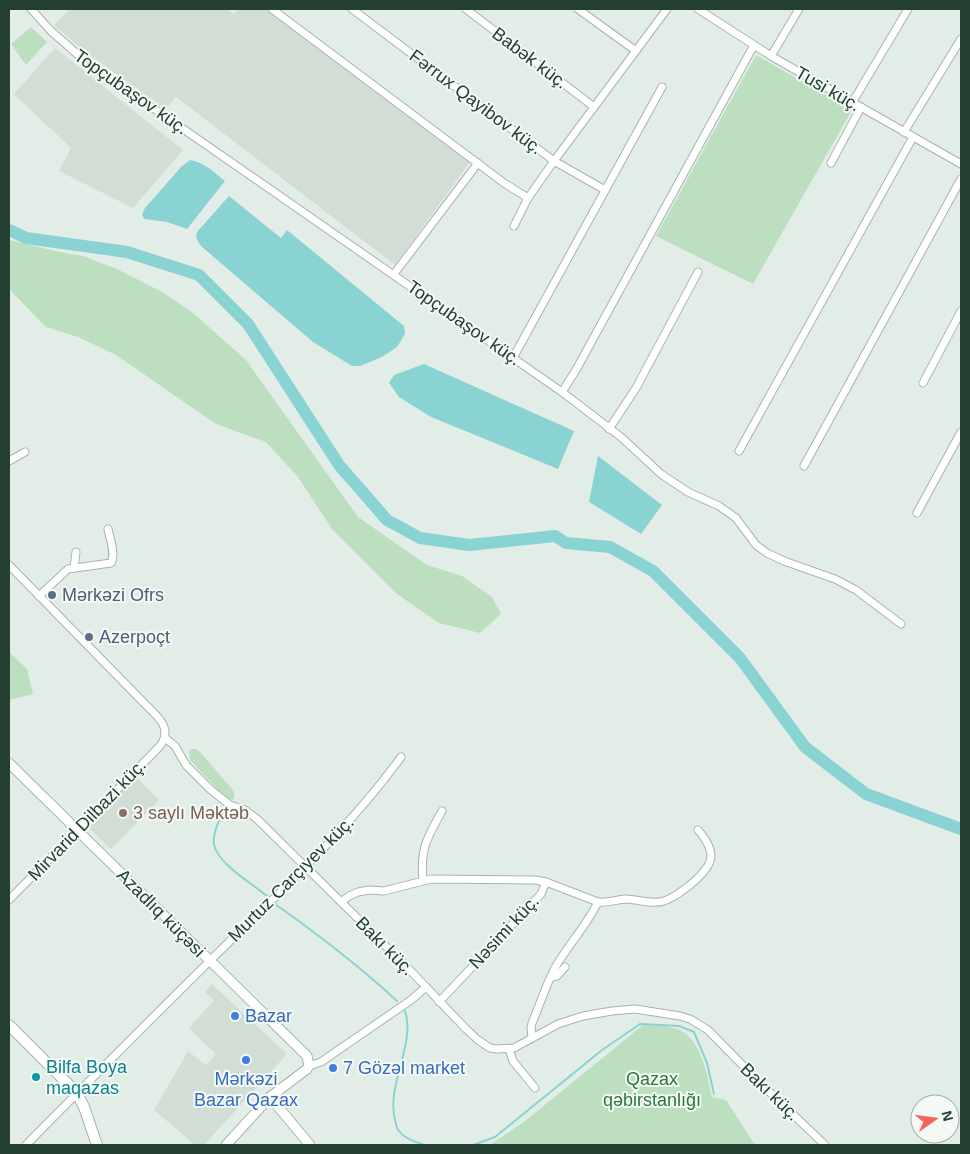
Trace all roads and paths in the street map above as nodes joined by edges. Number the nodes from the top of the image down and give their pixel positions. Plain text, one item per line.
1 (31, 9) edge
2 (272, 9) edge
3 (352, 9) edge
4 (466, 9) edge
5 (578, 9) edge
6 (667, 9) edge
7 (698, 9) edge
8 (799, 9) edge
9 (908, 9) edge
10 (961, 39) edge
11 (754, 45) junction
12 (636, 51) junction
13 (772, 56) junction
14 (662, 87) dead end
15 (852, 103) junction
16 (594, 107) junction
17 (861, 107) junction
18 (904, 132) junction
19 (913, 137) junction
20 (554, 161) junction
21 (478, 163) junction
22 (831, 163) dead end
23 (961, 164) edge
24 (961, 179) edge
25 (605, 190) junction
26 (528, 198) junction
27 (514, 226) dead end
28 (698, 272) dead end
29 (394, 274) junction
30 (961, 311) edge
31 (514, 358) junction
32 (923, 383) dead end
33 (562, 392) junction
34 (609, 429) junction
35 (961, 432) edge
36 (739, 451) dead end
37 (25, 452) dead end
38 (9, 461) edge
39 (804, 466) dead end
40 (917, 513) dead end
41 (108, 529) dead end
42 (76, 552) dead end
43 (9, 565) edge
44 (74, 568) junction
45 (39, 596) junction
46 (901, 624) dead end
47 (165, 738) junction
48 (401, 757) dead end
49 (9, 762) edge
50 (442, 811) dead end
51 (77, 830) junction
52 (698, 830) dead end
53 (305, 867) junction
54 (423, 880) junction
55 (546, 882) junction
56 (9, 900) edge
57 (341, 902) junction
58 (598, 902) junction
59 (209, 961) junction
60 (565, 967) dead end
61 (551, 977) junction
62 (426, 988) junction
63 (439, 1002) junction
64 (10, 1029) edge
65 (532, 1038) junction
66 (509, 1049) junction
67 (309, 1066) junction
68 (535, 1088) dead end
69 (77, 1093) junction
70 (270, 1097) junction
71 (26, 1145) edge
72 (97, 1145) edge
73 (226, 1145) edge
74 (310, 1145) edge
75 (825, 1145) edge

1 - 29 street, Topçubaşov küç.
2 - 21 street
3 - 20 street, Fərrux Qayibov küç.
4 - 16 street, Babək küç.
5 - 12 street
6 - 12 street
7 - 11 street, Tusi küç.
8 - 13 street
9 - 15 street
10 - 18 street
11 - 13 street, Tusi küç.
11 - 33 street
12 - 16 street
13 - 15 street, Tusi küç.
14 - 25 street
15 - 17 street, Tusi küç.
16 - 20 street
17 - 18 street, Tusi küç.
17 - 22 street
18 - 19 street, Tusi küç.
19 - 23 street, Tusi küç.
19 - 36 street
20 - 25 street, Fərrux Qayibov küç.
20 - 26 street
21 - 26 street
21 - 29 street
24 - 39 street
25 - 31 street
26 - 27 street
28 - 34 street
29 - 31 street, Topçubaşov küç.
30 - 32 street
31 - 33 street, Topçubaşov küç.
33 - 34 street, Topçubaşov küç.
34 - 46 street, Topçubaşov küç.
35 - 40 street
37 - 38 street
41 - 44 street
42 - 44 street
43 - 45 street, Bakı küç.
44 - 45 street
45 - 47 street, Bakı küç.
47 - 51 street, Mirvarid Dilbazi küç.
47 - 53 street, Bakı küç.
48 - 53 street, Murtuz Carçıyev küç.
49 - 51 street, Azadlıq küçəsi
50 - 54 street
51 - 56 street, Mirvarid Dilbazi küç.
51 - 59 street, Azadlıq küçəsi
52 - 58 street
53 - 57 street, Bakı küç.
53 - 59 street, Murtuz Carçıyev küç.
54 - 55 street
54 - 57 street
55 - 58 street, Nəsimi küç.
55 - 63 street, Nəsimi küç.
57 - 62 street, Bakı küç.
58 - 61 street
59 - 67 street, Azadlıq küçəsi
59 - 69 street, Murtuz Carçıyev küç.
60 - 61 street
61 - 65 street
62 - 63 street, Bakı küç.
62 - 67 street
63 - 66 street, Bakı küç.
64 - 69 main road
65 - 66 street, Bakı küç.
65 - 75 street, Bakı küç.
66 - 68 street
67 - 70 street
69 - 71 street, Murtuz Carçıyev küç.
69 - 72 main road
70 - 73 street
70 - 74 street

